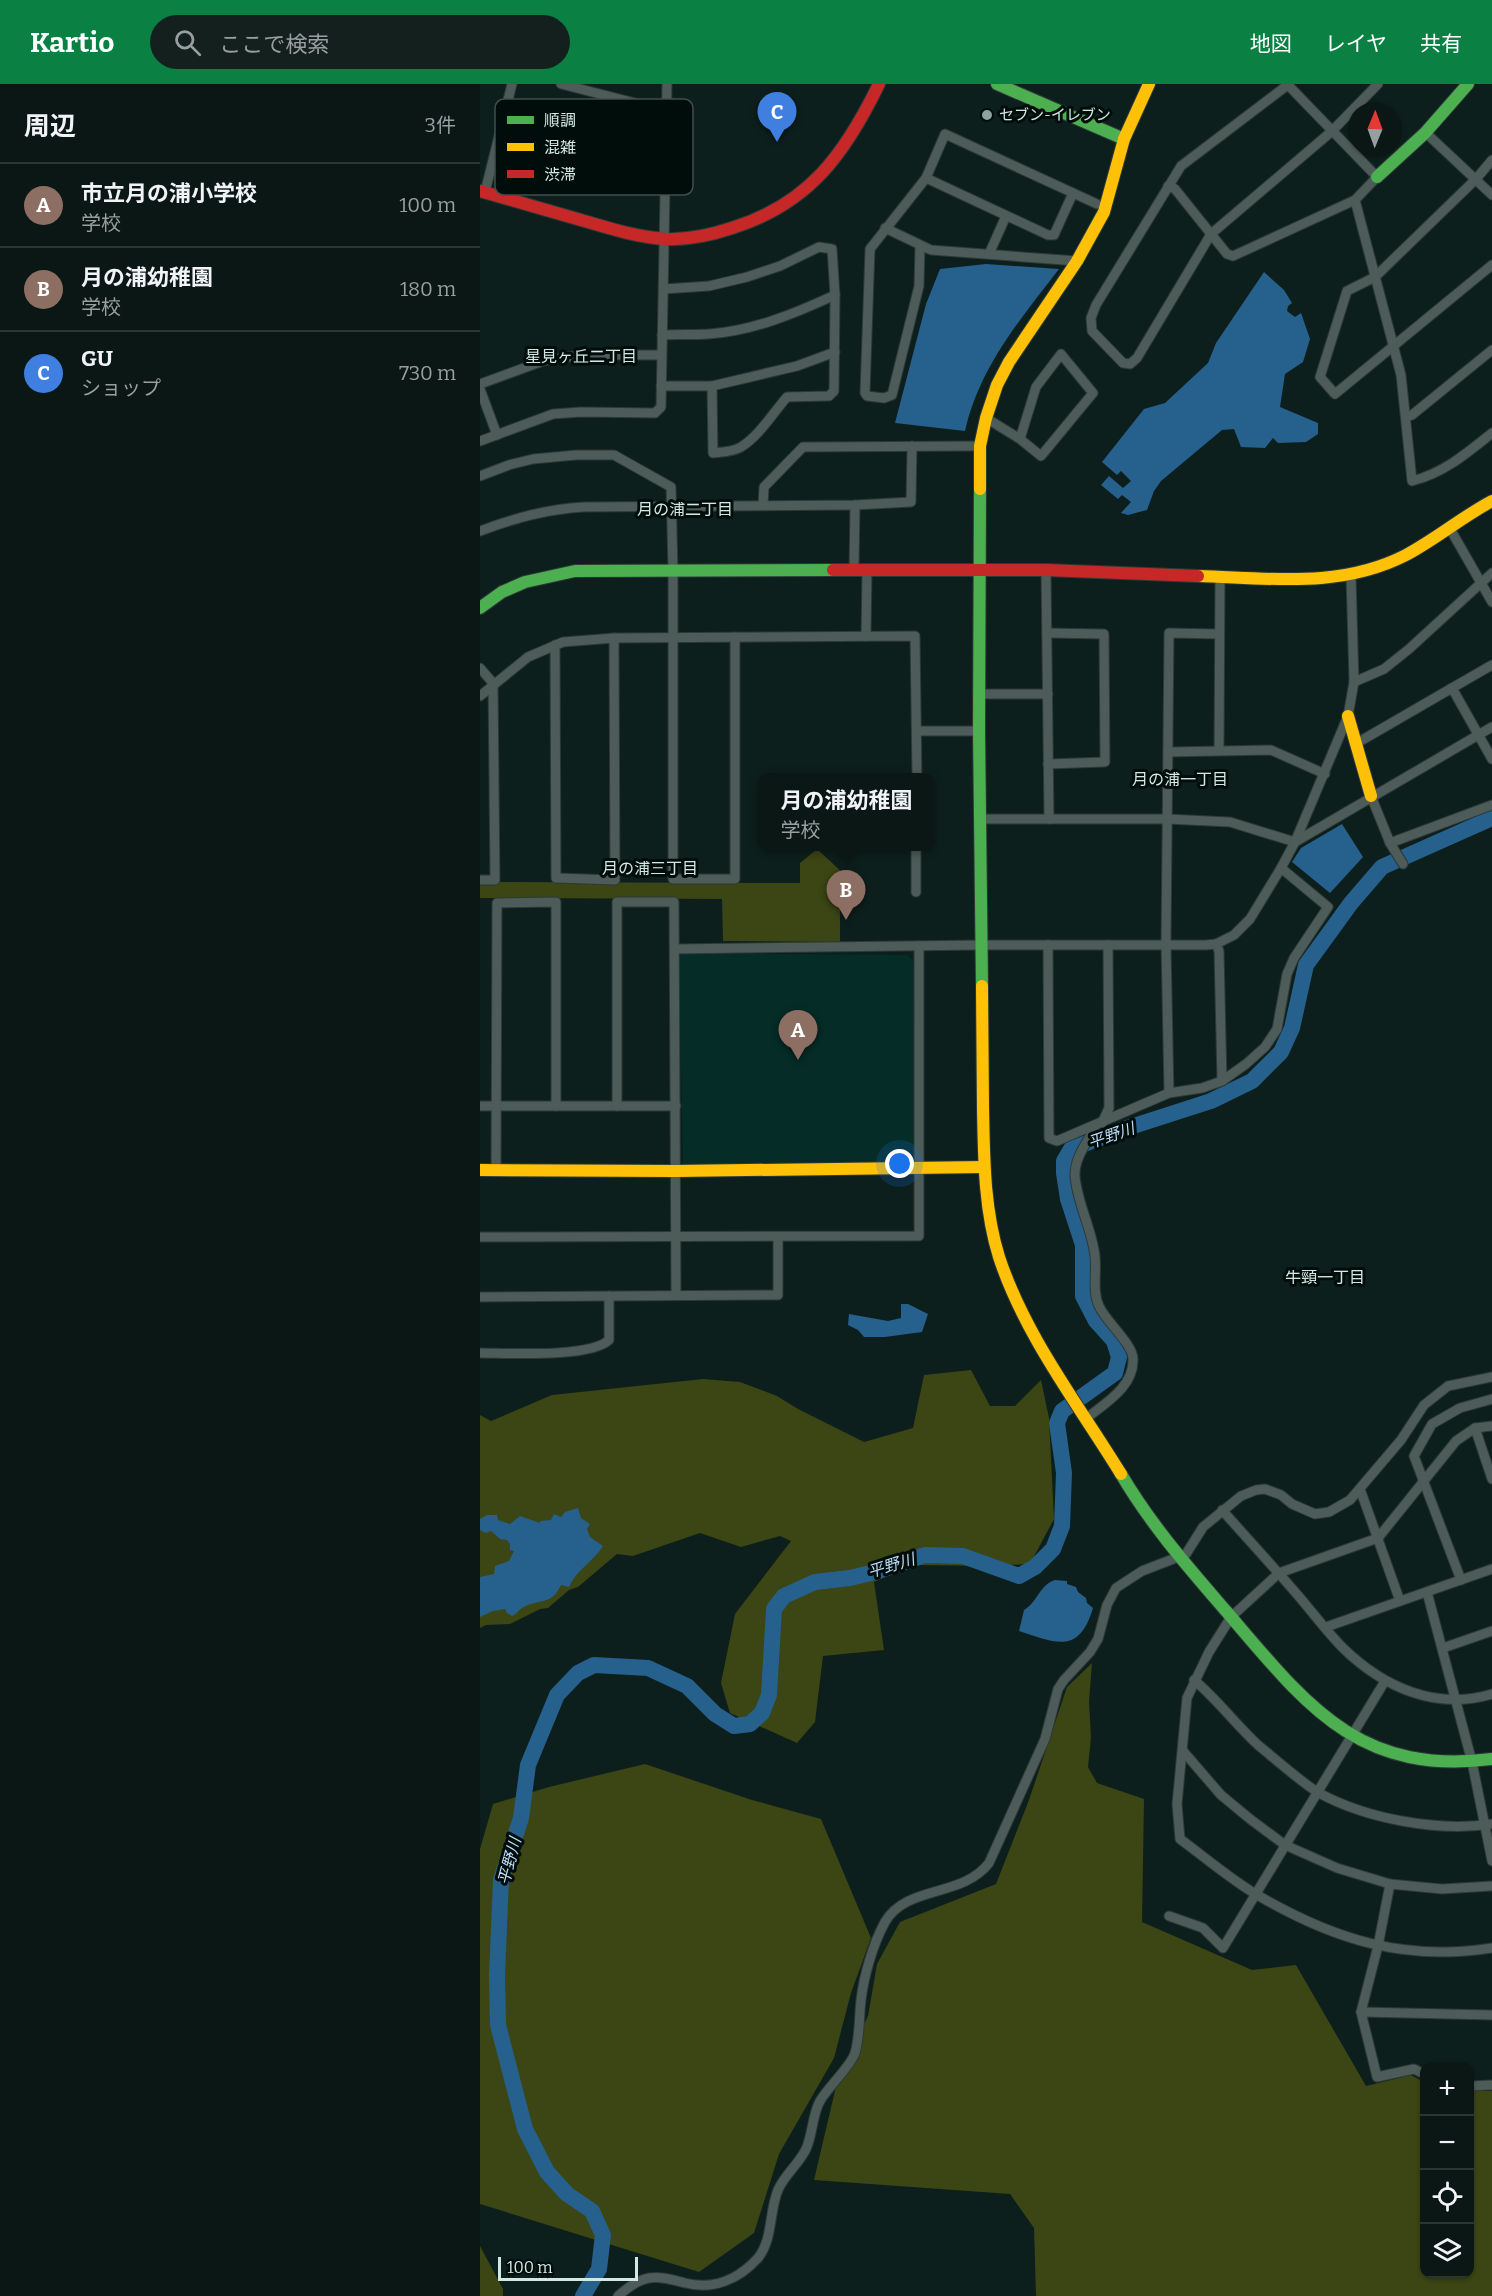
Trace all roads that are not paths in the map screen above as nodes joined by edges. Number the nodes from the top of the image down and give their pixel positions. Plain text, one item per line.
1 (513, 84) edge
2 (561, 84) edge
3 (667, 84) edge
4 (879, 84) edge
5 (997, 84) edge
6 (1149, 84) edge
7 (1378, 84) edge
8 (1468, 84) edge
9 (1289, 85) edge
10 (1015, 88) edge
11 (509, 99) edge
12 (619, 99) edge
13 (666, 99) edge
14 (1332, 132) junction
15 (1426, 133) junction
16 (1124, 139) junction
17 (495, 147) edge
18 (1492, 160) edge
19 (1377, 177) junction
20 (926, 178) junction
21 (1476, 179) junction
22 (1168, 186) junction
23 (482, 192) edge
24 (1073, 193) junction
25 (665, 195) edge
26 (1492, 195) edge
27 (1355, 200) junction
28 (1096, 204) dead end
29 (1006, 216) junction
30 (885, 228) junction
31 (1211, 234) junction
32 (665, 239) junction
33 (920, 246) junction
34 (989, 254) junction
35 (1077, 261) junction
36 (1492, 265) edge
37 (1374, 277) junction
38 (664, 289) junction
39 (835, 295) junction
40 (662, 335) junction
41 (1394, 347) junction
42 (834, 352) junction
43 (1491, 354) edge
44 (661, 355) junction
45 (480, 384) edge
46 (660, 386) junction
47 (712, 386) junction
48 (480, 389) edge
49 (1406, 417) junction
50 (986, 418) junction
51 (1492, 433) edge
52 (497, 435) junction
53 (1020, 439) junction
54 (480, 441) edge
55 (912, 446) junction
56 (980, 446) junction
57 (480, 476) edge
58 (1492, 501) edge
59 (672, 505) junction
60 (764, 505) junction
61 (855, 505) junction
62 (1449, 527) junction
63 (480, 531) edge
64 (861, 570) junction
65 (979, 570) junction
66 (1046, 570) junction
67 (674, 571) junction
68 (1492, 573) edge
69 (1351, 576) junction
70 (1220, 578) junction
71 (1481, 582) junction
72 (1492, 602) edge
73 (480, 608) edge
74 (1047, 633) junction
75 (1220, 634) junction
76 (866, 636) junction
77 (735, 637) junction
78 (614, 638) junction
79 (673, 638) junction
80 (555, 645) junction
81 (1492, 665) edge
82 (480, 668) edge
83 (1354, 682) junction
84 (493, 683) junction
85 (1452, 688) junction
86 (980, 694) junction
87 (1048, 694) junction
88 (480, 696) edge
89 (1348, 716) junction
90 (1492, 727) edge
91 (917, 731) junction
92 (979, 731) junction
93 (1478, 735) junction
94 (1357, 743) junction
95 (1219, 750) junction
96 (1168, 752) junction
97 (1492, 759) edge
98 (1048, 764) junction
99 (917, 773) edge
100 (1325, 774) junction
101 (1371, 796) junction
102 (1492, 806) edge
103 (981, 819) junction
104 (1049, 819) junction
105 (1167, 819) junction
106 (1295, 842) junction
107 (1390, 843) junction
108 (916, 851) edge
109 (1403, 864) dead end
110 (1281, 868) junction
111 (480, 880) edge
112 (916, 892) dead end
113 (1216, 944) junction
114 (982, 945) junction
115 (1048, 945) junction
116 (1108, 945) junction
117 (1166, 945) junction
118 (919, 946) junction
119 (675, 949) junction
120 (1222, 1081) junction
121 (1169, 1093) junction
122 (480, 1106) edge
123 (496, 1106) junction
124 (556, 1106) junction
125 (616, 1106) junction
126 (676, 1106) junction
127 (1099, 1124) junction
128 (984, 1167) junction
129 (920, 1168) junction
130 (480, 1170) edge
131 (496, 1170) junction
132 (676, 1171) junction
133 (480, 1237) edge
134 (676, 1237) junction
135 (778, 1237) junction
136 (676, 1295) junction
137 (609, 1296) junction
138 (480, 1297) edge
139 (480, 1353) edge
140 (1492, 1377) edge
141 (1492, 1399) edge
142 (1087, 1418) junction
143 (1492, 1426) edge
144 (1475, 1428) junction
145 (1492, 1479) edge
146 (1425, 1481) junction
147 (1360, 1489) junction
148 (1222, 1510) junction
149 (1378, 1538) junction
150 (1177, 1557) junction
151 (1492, 1569) edge
152 (1279, 1573) junction
153 (1461, 1580) junction
154 (1427, 1592) junction
155 (1400, 1601) junction
156 (1231, 1617) junction
157 (1326, 1627) junction
158 (1492, 1631) edge
159 (1443, 1648) junction
160 (1194, 1680) junction
161 (1385, 1681) junction
162 (1492, 1694) edge
163 (1456, 1700) junction
164 (1351, 1735) junction
165 (1183, 1752) junction
166 (1492, 1759) edge
167 (1472, 1762) junction
168 (1319, 1792) junction
169 (1488, 1825) edge
170 (1285, 1845) junction
171 (1492, 1861) edge
172 (1390, 1884) junction
173 (1492, 1886) edge
174 (1257, 1895) junction
175 (1169, 1916) dead end
176 (1378, 1947) junction
177 (1492, 1948) edge
178 (1360, 2012) junction
179 (1492, 2015) edge
180 (1420, 2072) edge
181 (1492, 2085) edge
182 (1474, 2086) edge
183 (618, 2296) edge

1 - 11 street
2 - 12 street
3 - 13 street
4 - 32 street
5 - 10 street
6 - 16 street
7 - 14 street
8 - 15 street
9 - 14 street
9 - 22 street
10 - 16 street
14 - 19 street
14 - 31 street
15 - 19 street
15 - 21 street
16 - 35 street
17 - 23 street
18 - 21 street
19 - 27 street
20 - 24 street
20 - 29 street
20 - 30 street
21 - 26 street
21 - 37 street
22 - 31 street
22 - 31 street
23 - 32 street
24 - 28 street
24 - 29 street
25 - 32 street
27 - 31 street
27 - 37 street
29 - 34 street
30 - 33 street
30 - 33 street
32 - 38 street
33 - 34 street
34 - 35 street
35 - 50 street
36 - 41 street
37 - 41 street
37 - 41 street
38 - 39 street
38 - 40 street
39 - 40 street
39 - 42 street
40 - 44 street
41 - 49 street
42 - 47 street
42 - 47 street
43 - 49 street
44 - 45 street
44 - 46 street
46 - 47 street
46 - 52 street
48 - 52 street
49 - 51 street
50 - 53 street
50 - 56 street
52 - 54 street
53 - 53 street
55 - 56 street
55 - 60 street
55 - 61 street
56 - 65 street
57 - 59 street
58 - 62 street
59 - 60 street
59 - 63 street
59 - 67 street
60 - 61 street
61 - 64 street
62 - 69 street
62 - 71 street
64 - 65 street
64 - 67 street
64 - 76 street
65 - 66 street
65 - 86 street
66 - 70 street
66 - 74 street
67 - 73 street
67 - 79 street
68 - 71 street
69 - 70 street
69 - 83 street
70 - 75 street
71 - 72 street
71 - 83 street
74 - 87 street
74 - 98 street
75 - 95 street
75 - 96 street
76 - 77 street
76 - 91 street
77 - 79 street
77 - 79 street
78 - 79 street
78 - 80 street
78 - 80 street
80 - 84 street
81 - 85 street
82 - 84 street
83 - 89 street
84 - 88 street
84 - 111 street
85 - 93 street
85 - 94 street
86 - 87 street
86 - 92 street
87 - 98 street
89 - 94 street
89 - 100 street
90 - 93 street
91 - 92 street
91 - 99 street
92 - 103 street
93 - 97 street
93 - 101 street
94 - 101 street
95 - 96 street
95 - 100 street
96 - 105 street
98 - 104 street
100 - 106 street
101 - 106 street
101 - 107 street
102 - 107 street
103 - 104 street
103 - 114 street
104 - 105 street
105 - 106 street
105 - 117 street
106 - 110 street
107 - 109 street
108 - 112 street
110 - 113 street
110 - 120 street
113 - 117 street
113 - 120 street
114 - 115 street
114 - 118 street
114 - 128 street
115 - 116 street
115 - 127 street
116 - 117 street
116 - 127 street
117 - 121 street
118 - 119 street
118 - 129 street
119 - 125 street
119 - 126 street
120 - 121 street
121 - 127 street
122 - 123 street
123 - 124 street
123 - 124 street
123 - 131 street
124 - 125 street
125 - 126 street
126 - 132 street
127 - 142 street
128 - 129 street
128 - 142 street
129 - 132 street
129 - 135 street
130 - 131 street
131 - 132 street
132 - 134 street
133 - 134 street
134 - 135 street
134 - 136 street
135 - 136 street
136 - 137 street
137 - 138 street
137 - 139 street
140 - 147 street
141 - 146 street
142 - 150 street
143 - 144 street
144 - 145 street
144 - 146 street
146 - 149 street
146 - 153 street
147 - 148 street
147 - 149 street
148 - 150 street
148 - 152 street
149 - 152 street
149 - 155 street
150 - 156 street
150 - 183 street
151 - 153 street
152 - 156 street
152 - 157 street
153 - 154 street
154 - 155 street
154 - 159 street
155 - 157 street
156 - 160 street
156 - 164 street
157 - 161 street
158 - 159 street
159 - 163 street
160 - 165 street
160 - 168 street
161 - 163 street
161 - 164 street
162 - 163 street
163 - 167 street
164 - 167 street
164 - 168 street
165 - 170 street
165 - 174 street
166 - 167 street
167 - 169 street
168 - 169 street
168 - 170 street
169 - 171 street
170 - 172 street
170 - 174 street
172 - 173 street
172 - 176 street
174 - 175 street
174 - 176 street
176 - 177 street
176 - 178 street
178 - 179 street
178 - 180 street
181 - 182 street

